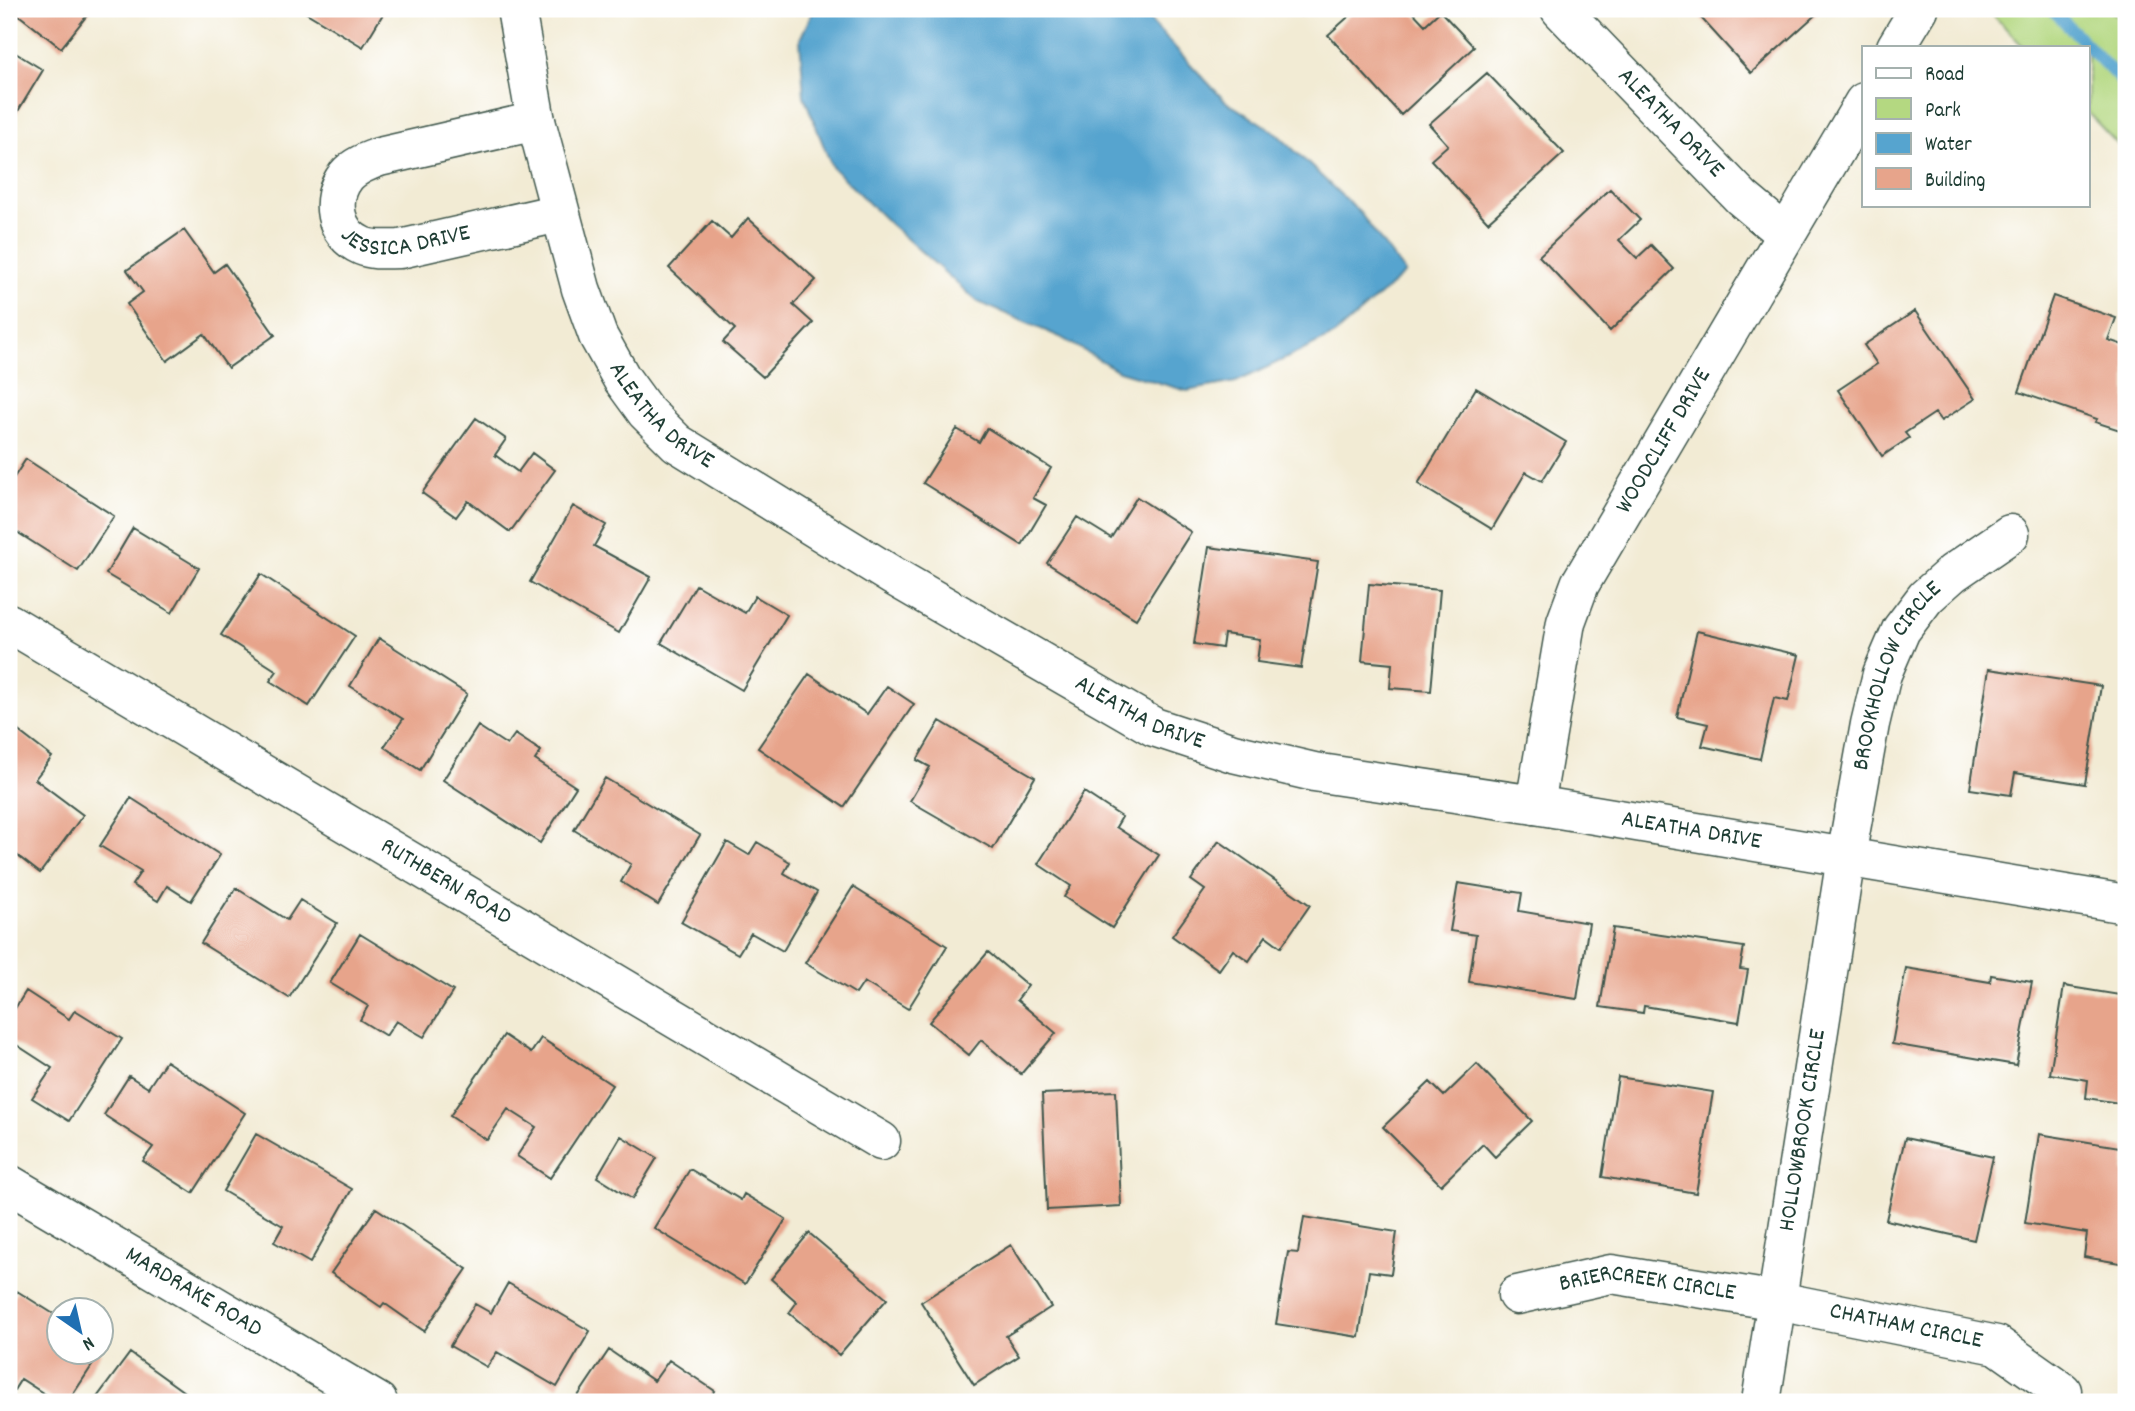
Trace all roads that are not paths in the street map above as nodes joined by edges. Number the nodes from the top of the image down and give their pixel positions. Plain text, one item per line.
1 (516, 9) edge
2 (1560, 9) edge
3 (1919, 9) edge
4 (1897, 46) edge
5 (1862, 105) edge
6 (536, 121) junction
7 (559, 213) junction
8 (1785, 233) junction
9 (2010, 534) dead end
10 (9, 623) edge
11 (1535, 805) junction
12 (1846, 857) junction
13 (2126, 904) edge
14 (881, 1141) dead end
15 (9, 1184) edge
16 (1517, 1295) dead end
17 (1778, 1301) junction
18 (2062, 1391) dead end
19 (378, 1402) edge
20 (1761, 1402) edge

1 - 6 street, ALEATHA DRIVE
2 - 8 street, ALEATHA DRIVE
3 - 4 street
5 - 8 street, WOODCLIFF DRIVE
6 - 7 street, ALEATHA DRIVE
6 - 7 street, JESSICA DRIVE
7 - 11 street, ALEATHA DRIVE
8 - 11 street, WOODCLIFF DRIVE
9 - 12 street, BROOKHOLLOW CIRCLE
10 - 14 street, RUTHBERN ROAD
11 - 12 street, ALEATHA DRIVE
12 - 13 street, ALEATHA DRIVE
12 - 17 street, HOLLOWBROOK CIRCLE
15 - 19 street, MARDRAKE ROAD
16 - 17 street, BRIERCREEK CIRCLE
17 - 18 street, CHATHAM CIRCLE
17 - 20 street, HOLLOWBROOK CIRCLE

